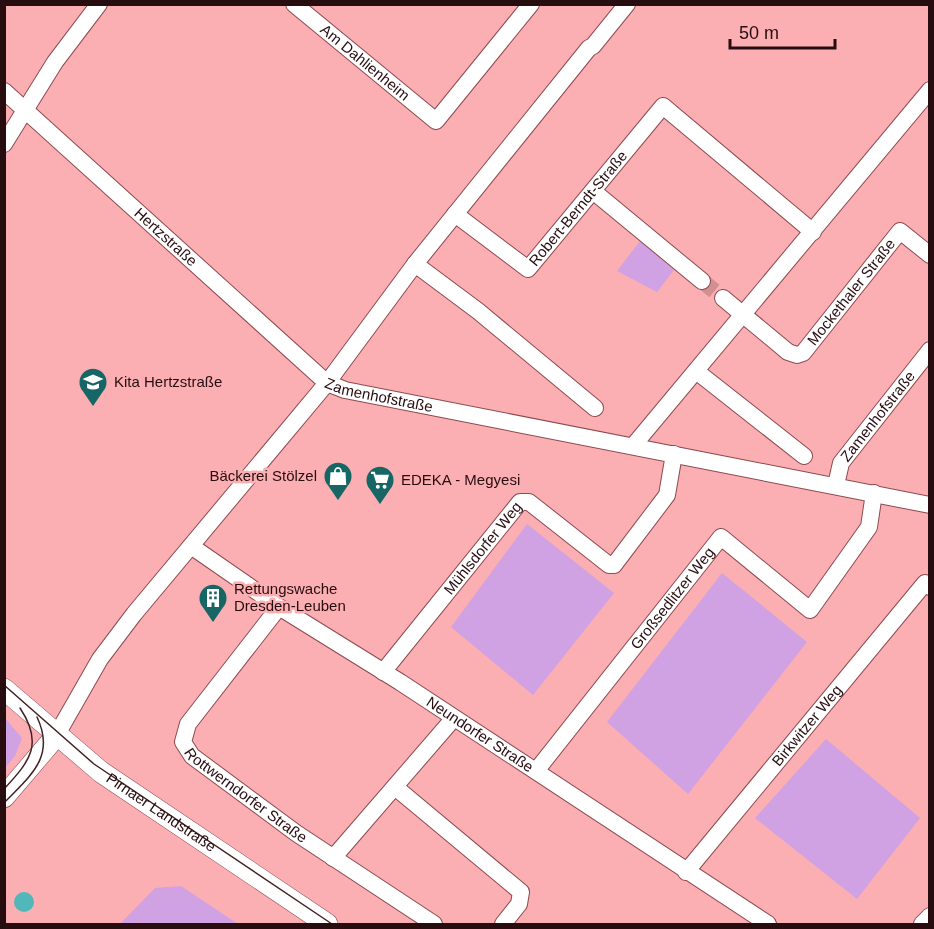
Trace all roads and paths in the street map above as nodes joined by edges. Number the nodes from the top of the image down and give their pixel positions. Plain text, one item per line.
1 (99, 4) edge
2 (294, 4) edge
3 (531, 4) edge
4 (627, 5) edge
5 (930, 90) edge
6 (4, 91) edge
7 (26, 110) junction
8 (4, 144) edge
9 (593, 190) junction
10 (455, 214) junction
11 (813, 232) junction
12 (930, 255) edge
13 (416, 264) junction
14 (702, 281) tunnel mouth
15 (723, 298) tunnel mouth
16 (745, 315) junction
17 (930, 350) edge
18 (696, 371) junction
19 (327, 383) junction
20 (595, 408) dead end
21 (633, 446) junction
22 (674, 454) junction
23 (804, 456) dead end
24 (836, 485) junction
25 (874, 494) junction
26 (930, 505) edge
27 (191, 546) junction
28 (930, 587) edge
29 (279, 607) junction
30 (383, 672) junction
31 (4, 689) edge
32 (454, 718) junction
33 (56, 736) junction
34 (536, 771) junction
35 (395, 787) junction
36 (4, 797) edge
37 (333, 858) junction
38 (686, 872) junction
39 (930, 915) edge
40 (327, 924) edge
41 (434, 924) edge
42 (503, 924) edge
43 (768, 924) edge
44 (922, 924) edge

1 - 7 street
2 - 3 street, Am Dahlienheim
4 - 10 street
5 - 11 street
6 - 7 street, Hertzstraße
7 - 8 street
7 - 19 street, Hertzstraße
9 - 10 street, Robert-Berndt-Straße
9 - 11 street, Robert-Berndt-Straße
9 - 14 street
10 - 13 street
11 - 16 street
12 - 16 street, Mockethaler Straße
13 - 19 street
13 - 20 street
15 - 16 street, Mockethaler Straße
16 - 18 street
17 - 24 street, Zamenhofstraße
18 - 21 street
18 - 23 street
19 - 21 street, Zamenhofstraße
19 - 27 street, Zamenhofstraße
21 - 22 street, Zamenhofstraße
22 - 24 street, Zamenhofstraße
22 - 30 street, Mühlsdorfer Weg
24 - 25 street, Zamenhofstraße
25 - 26 street, Zamenhofstraße
25 - 34 street, Großsedlitzer Weg
27 - 29 street, Neundorfer Straße
27 - 33 street, Zamenhofstraße
28 - 38 street, Birkwitzer Weg
29 - 30 street, Neundorfer Straße
29 - 37 street, Rottwerndorfer Straße
30 - 32 street, Neundorfer Straße
31 - 33 street, Pirnaer Landstraße
32 - 34 street, Neundorfer Straße
32 - 35 street
33 - 36 street
33 - 40 street, Pirnaer Landstraße
34 - 38 street, Neundorfer Straße
35 - 37 street
35 - 42 street
37 - 41 street, Rottwerndorfer Straße
38 - 43 street, Neundorfer Straße
39 - 44 street

